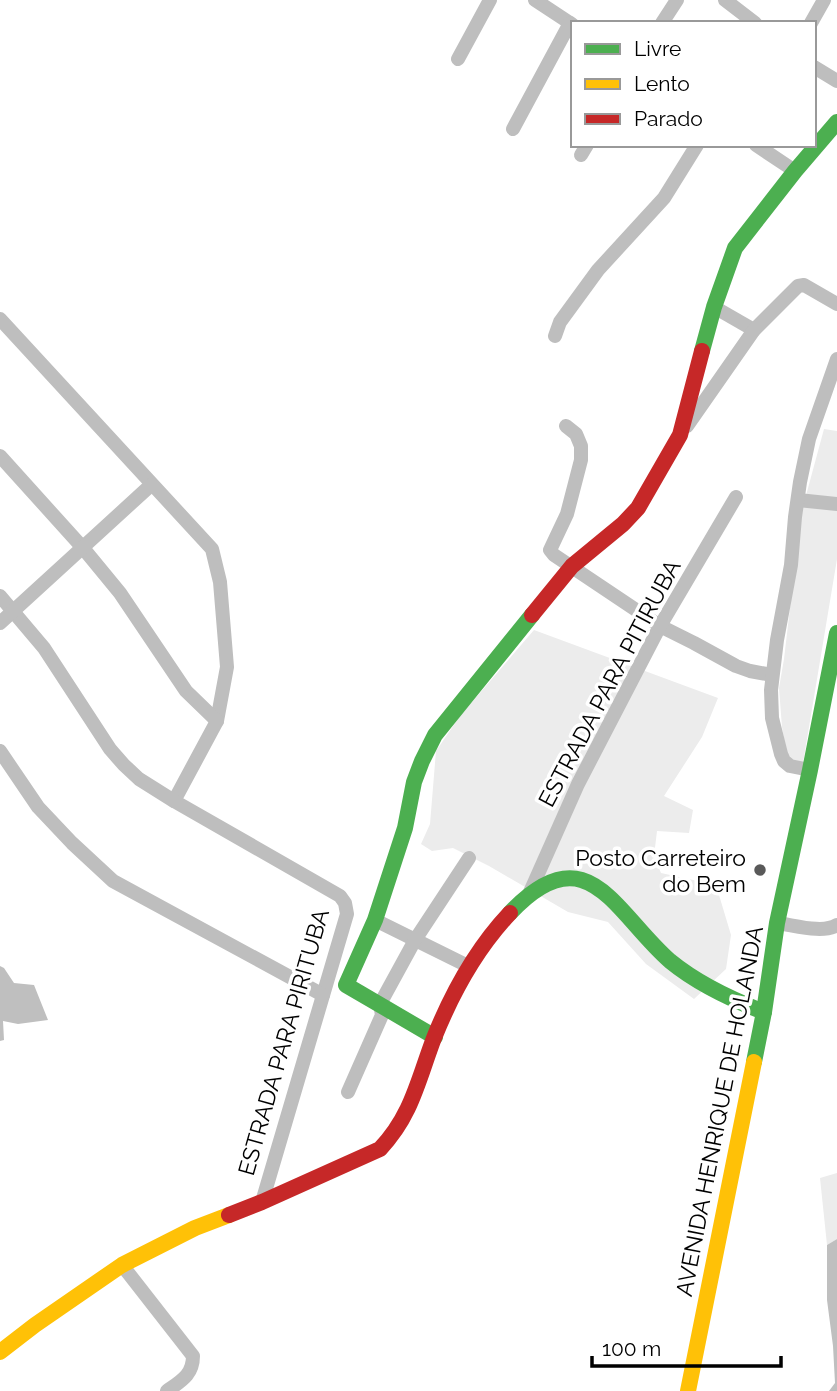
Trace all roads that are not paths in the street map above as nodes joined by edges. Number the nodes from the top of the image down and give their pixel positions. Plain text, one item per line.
1 (490, 0) edge
2 (535, 0) edge
3 (677, 0) edge
4 (725, 0) edge
5 (824, 0) edge
6 (663, 21) edge
7 (751, 21) edge
8 (812, 21) edge
9 (571, 23) edge
10 (571, 26) edge
11 (458, 59) dead end
12 (816, 68) edge
13 (837, 81) edge
14 (837, 122) edge
15 (513, 129) dead end
16 (816, 144) edge
17 (696, 147) edge
18 (759, 147) edge
19 (813, 147) edge
20 (795, 171) junction
21 (837, 304) edge
22 (714, 307) junction
23 (0, 319) edge
24 (754, 330) junction
25 (555, 336) dead end
26 (837, 359) edge
27 (566, 426) dead end
28 (680, 435) junction
29 (0, 456) edge
30 (151, 485) junction
31 (736, 497) dead end
32 (798, 500) junction
33 (837, 504) edge
34 (83, 548) junction
35 (572, 566) junction
36 (0, 596) edge
37 (14, 611) junction
38 (0, 624) edge
39 (660, 626) junction
40 (837, 634) edge
41 (772, 675) junction
42 (216, 720) junction
43 (0, 751) edge
44 (810, 770) junction
45 (174, 801) junction
46 (469, 858) dead end
47 (529, 894) junction
48 (374, 920) junction
49 (777, 923) junction
50 (837, 925) edge
51 (415, 940) junction
52 (468, 966) junction
53 (323, 995) junction
54 (380, 1004) junction
55 (764, 1012) junction
56 (435, 1037) junction
57 (348, 1091) dead end
58 (262, 1202) junction
59 (122, 1265) junction
60 (1, 1350) edge
61 (167, 1391) edge
62 (688, 1391) edge

1 - 11 street
2 - 9 street
3 - 6 street
4 - 7 street
5 - 8 street
10 - 15 street
12 - 13 street
14 - 16 main road, ESTRADA PARA PIRITUBA
17 - 25 street
18 - 20 street
19 - 20 main road, ESTRADA PARA PIRITUBA
20 - 22 main road, ESTRADA PARA PIRITUBA
21 - 24 street
22 - 24 street
22 - 28 main road, ESTRADA PARA PIRITUBA
23 - 30 street
24 - 28 street
26 - 32 street
27 - 35 street
28 - 35 main road, ESTRADA PARA PIRITUBA
29 - 34 street
30 - 34 street
30 - 42 street
31 - 39 street, ESTRADA PARA PITIRUBA
32 - 33 street
32 - 41 street
34 - 37 street
34 - 42 street
35 - 39 street
35 - 48 main road, ESTRADA PARA PIRITUBA
36 - 37 street
37 - 38 street
37 - 45 street
39 - 41 street
39 - 47 street, ESTRADA PARA PITIRUBA
40 - 44 main road, AVENIDA HENRIQUE DE HOLANDA
41 - 44 street
42 - 45 street
43 - 53 street
44 - 49 main road, AVENIDA HENRIQUE DE HOLANDA
45 - 53 street, ESTRADA PARA PIRITUBA
46 - 51 street
47 - 52 main road
47 - 55 main road
48 - 51 street
48 - 54 main road, ESTRADA PARA PIRITUBA
49 - 50 street
49 - 55 main road, AVENIDA HENRIQUE DE HOLANDA
51 - 52 street
51 - 54 street
52 - 56 main road
53 - 58 street, ESTRADA PARA PIRITUBA
54 - 56 main road
54 - 57 street
55 - 62 main road, AVENIDA HENRIQUE DE HOLANDA
56 - 58 main road
58 - 59 main road
59 - 60 main road
59 - 61 street

